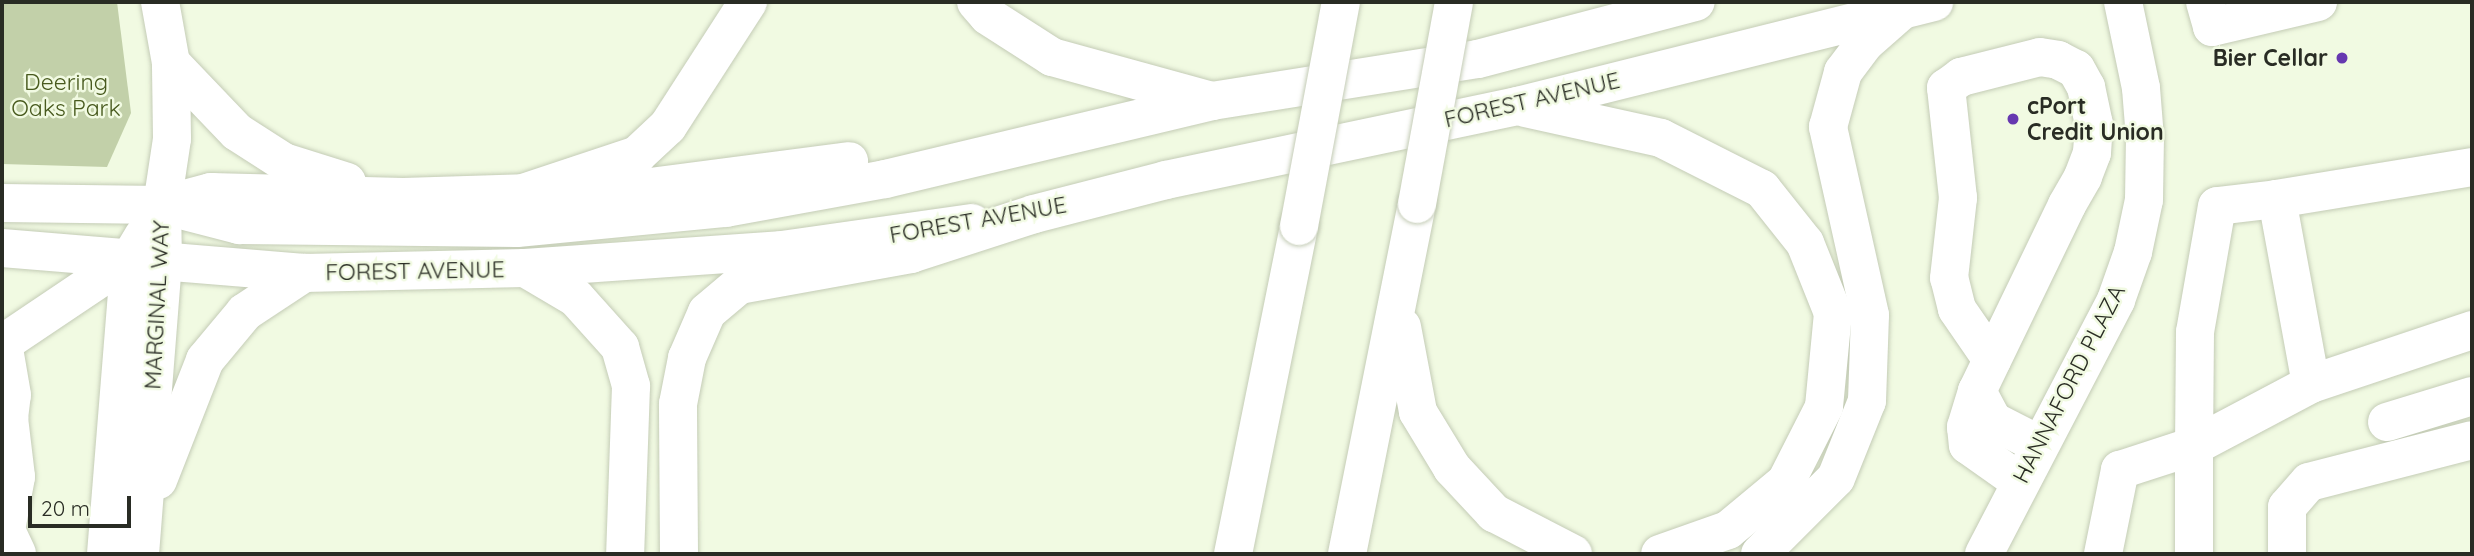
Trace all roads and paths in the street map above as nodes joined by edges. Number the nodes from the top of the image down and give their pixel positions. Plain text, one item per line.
1 (160, 2) edge
2 (748, 2) edge
3 (976, 2) edge
4 (1341, 2) edge
5 (1454, 2) edge
6 (1696, 2) edge
7 (2123, 2) edge
8 (2205, 2) edge
9 (2318, 2) edge
10 (1918, 6) edge
11 (171, 63) junction
12 (1212, 101) junction
13 (1517, 106) junction
14 (1083, 134) junction
15 (2472, 167) edge
16 (514, 196) junction
17 (403, 197) junction
18 (2277, 199) junction
19 (2, 203) edge
20 (162, 205) junction
21 (1034, 214) junction
22 (2, 248) edge
23 (146, 260) junction
24 (525, 268) junction
25 (304, 273) junction
26 (1399, 295) junction
27 (2472, 330) edge
28 (2, 343) edge
29 (1984, 376) junction
30 (2311, 384) junction
31 (2472, 396) edge
32 (5, 419) edge
33 (2387, 422) dead end
34 (2472, 440) edge
35 (2038, 444) junction
36 (2194, 446) junction
37 (2019, 481) junction
38 (144, 514) junction
39 (1232, 551) edge
40 (17, 554) edge
41 (106, 554) edge
42 (140, 554) edge
43 (625, 554) edge
44 (679, 554) edge
45 (1347, 554) edge
46 (1573, 554) edge
47 (1660, 554) edge
48 (1760, 554) edge
49 (1983, 554) edge
50 (2103, 554) edge
51 (2194, 554) edge
52 (2287, 554) edge

1 - 11 main road
2 - 16 main road
3 - 12 main road
4 - 39 main road, bridge
5 - 26 main road, bridge
6 - 12 main road, FOREST AVENUE
7 - 35 main road, HANNAFORD PLAZA
8 - 9 main road
10 - 13 main road, FOREST AVENUE
10 - 48 main road
11 - 17 main road
11 - 20 main road
12 - 14 main road, FOREST AVENUE
13 - 21 main road, FOREST AVENUE
13 - 47 main road
14 - 16 main road
14 - 20 main road, FOREST AVENUE
15 - 18 main road
16 - 17 main road
17 - 20 main road
18 - 30 main road
18 - 36 main road
19 - 20 main road, FOREST AVENUE
20 - 23 main road, MARGINAL WAY
21 - 24 main road, FOREST AVENUE
21 - 44 main road
22 - 23 main road, FOREST AVENUE
23 - 25 main road, FOREST AVENUE
23 - 28 main road
23 - 38 main road, MARGINAL WAY
23 - 41 main road, MARGINAL WAY
24 - 25 main road, FOREST AVENUE
24 - 43 main road
25 - 38 main road
26 - 45 main road
26 - 46 main road
27 - 30 main road
28 - 32 main road
29 - 29 main road
29 - 35 main road
29 - 37 main road
30 - 36 main road
31 - 33 main road
32 - 40 main road
34 - 52 main road
35 - 37 main road, HANNAFORD PLAZA
36 - 50 main road
36 - 51 main road
37 - 49 main road, HANNAFORD PLAZA
38 - 42 main road, MARGINAL WAY

